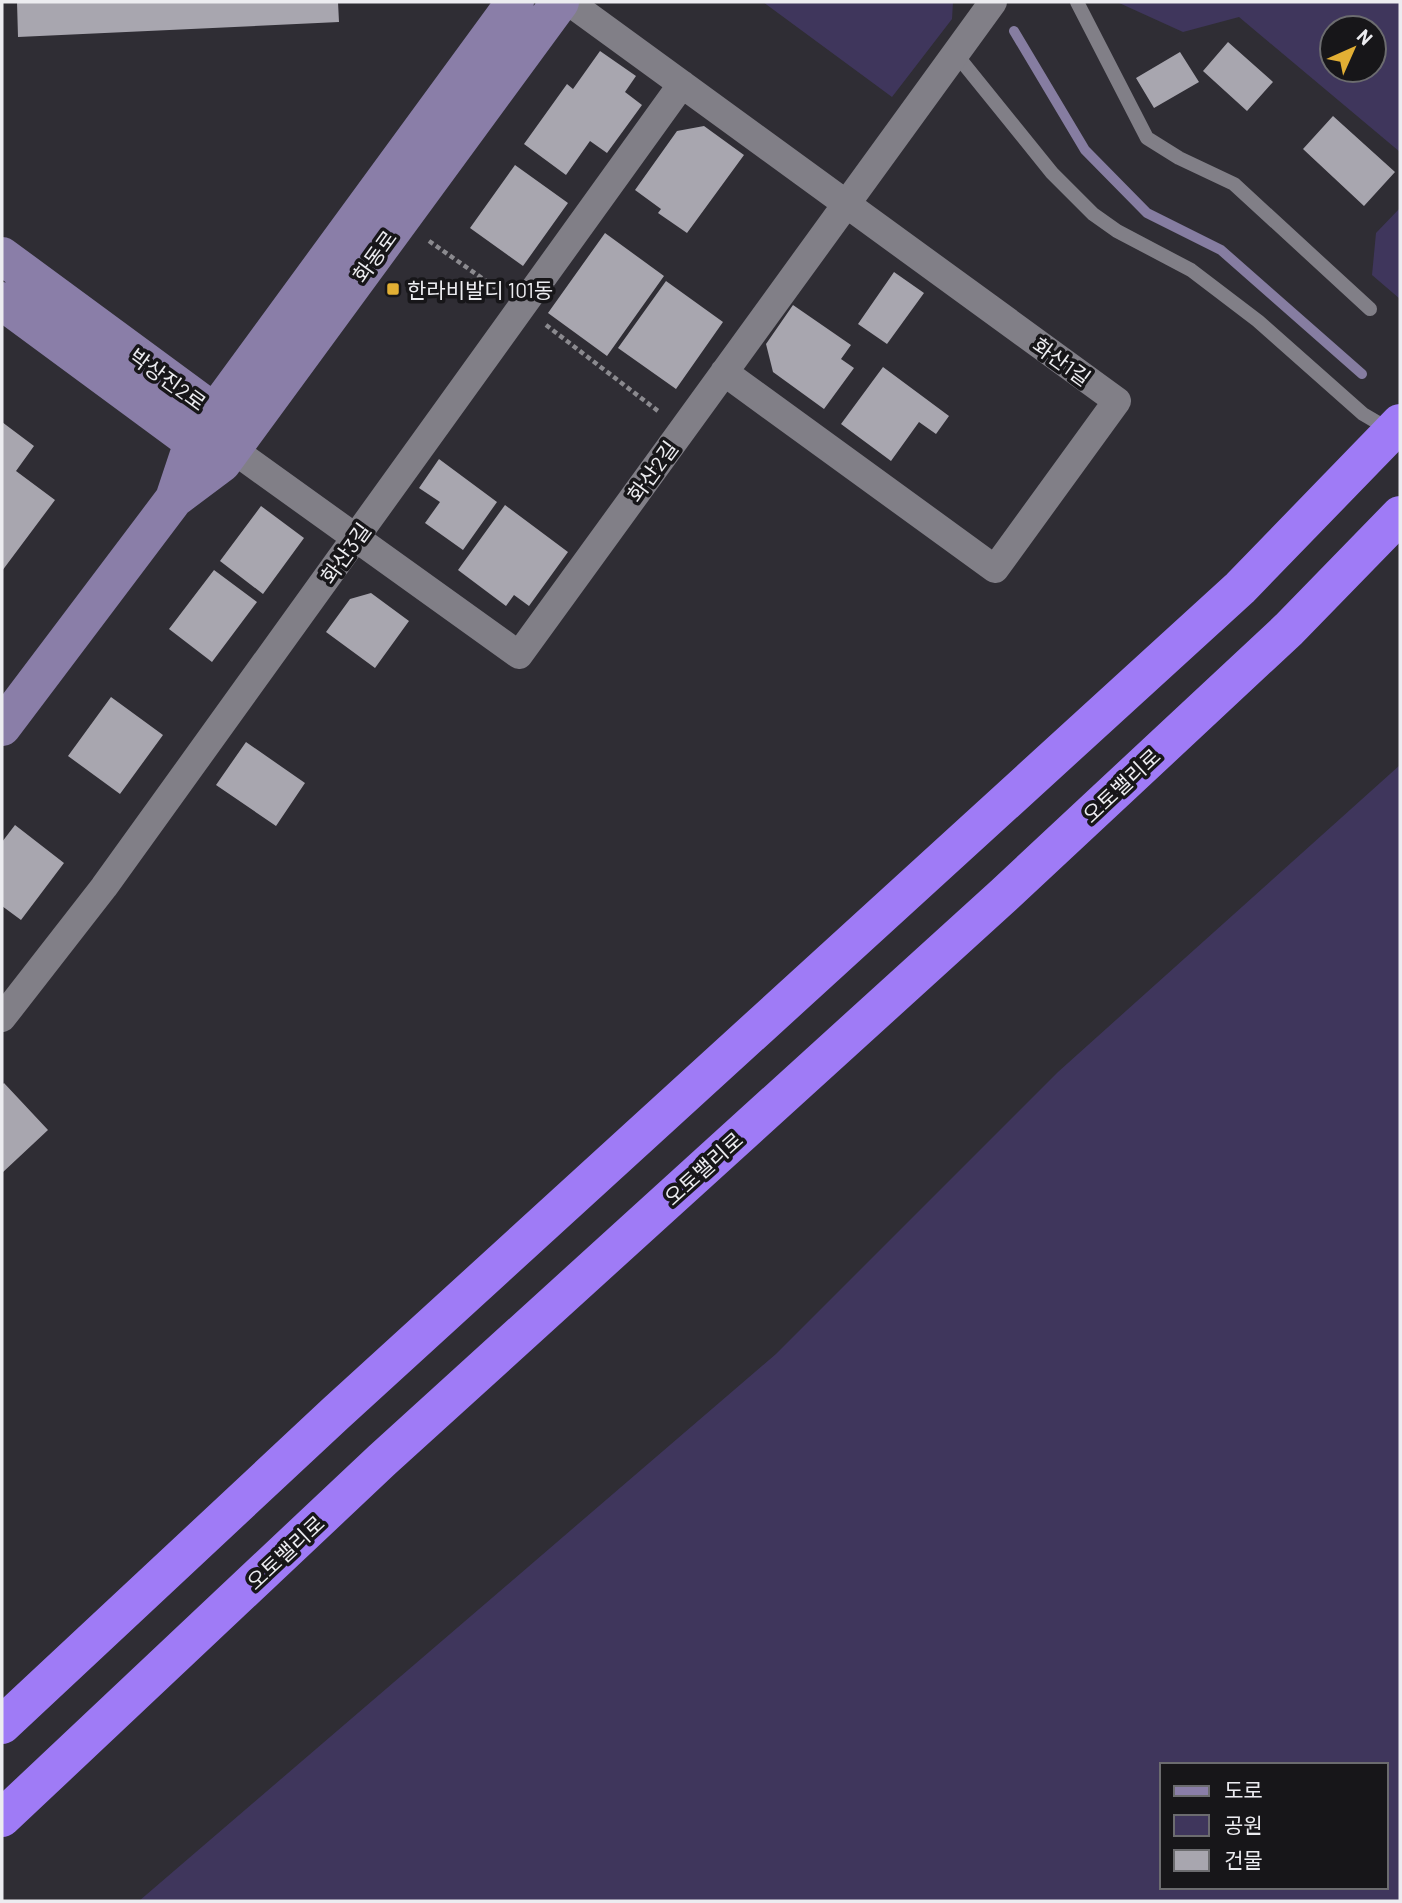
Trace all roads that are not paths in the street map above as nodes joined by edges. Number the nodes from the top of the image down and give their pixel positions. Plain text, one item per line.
1 (514, 2) edge
2 (560, 2) edge
3 (569, 2) edge
4 (993, 2) edge
5 (1077, 2) edge
6 (955, 53) junction
7 (682, 84) junction
8 (846, 204) junction
9 (2, 256) edge
10 (2, 301) edge
11 (1370, 309) dead end
12 (724, 372) junction
13 (1400, 423) edge
14 (203, 427) junction
15 (1400, 435) edge
16 (232, 449) junction
17 (174, 499) junction
18 (1400, 515) edge
19 (356, 537) junction
20 (2, 727) edge
21 (2, 1018) edge
22 (2, 1725) edge
23 (2, 1818) edge

1 - 14 street, 화동로
2 - 16 street, 화동로
3 - 7 street, 화산1길
4 - 6 street, 화산2길
5 - 11 lane
6 - 8 street, 화산2길
6 - 15 lane
7 - 8 street, 화산1길
7 - 19 street, 화산3길
8 - 12 street, 화산2길
8 - 12 street, 화산1길
9 - 14 street, 박상진2로
10 - 14 street, 박상진2로
12 - 19 street, 화산2길
13 - 22 highway
14 - 16 street, 박상진2로
14 - 17 street, 화동로
16 - 17 street, 화동로
16 - 19 street, 화산2길
17 - 20 street, 화동로
18 - 23 highway, 오토밸리로
19 - 21 street, 화산3길

